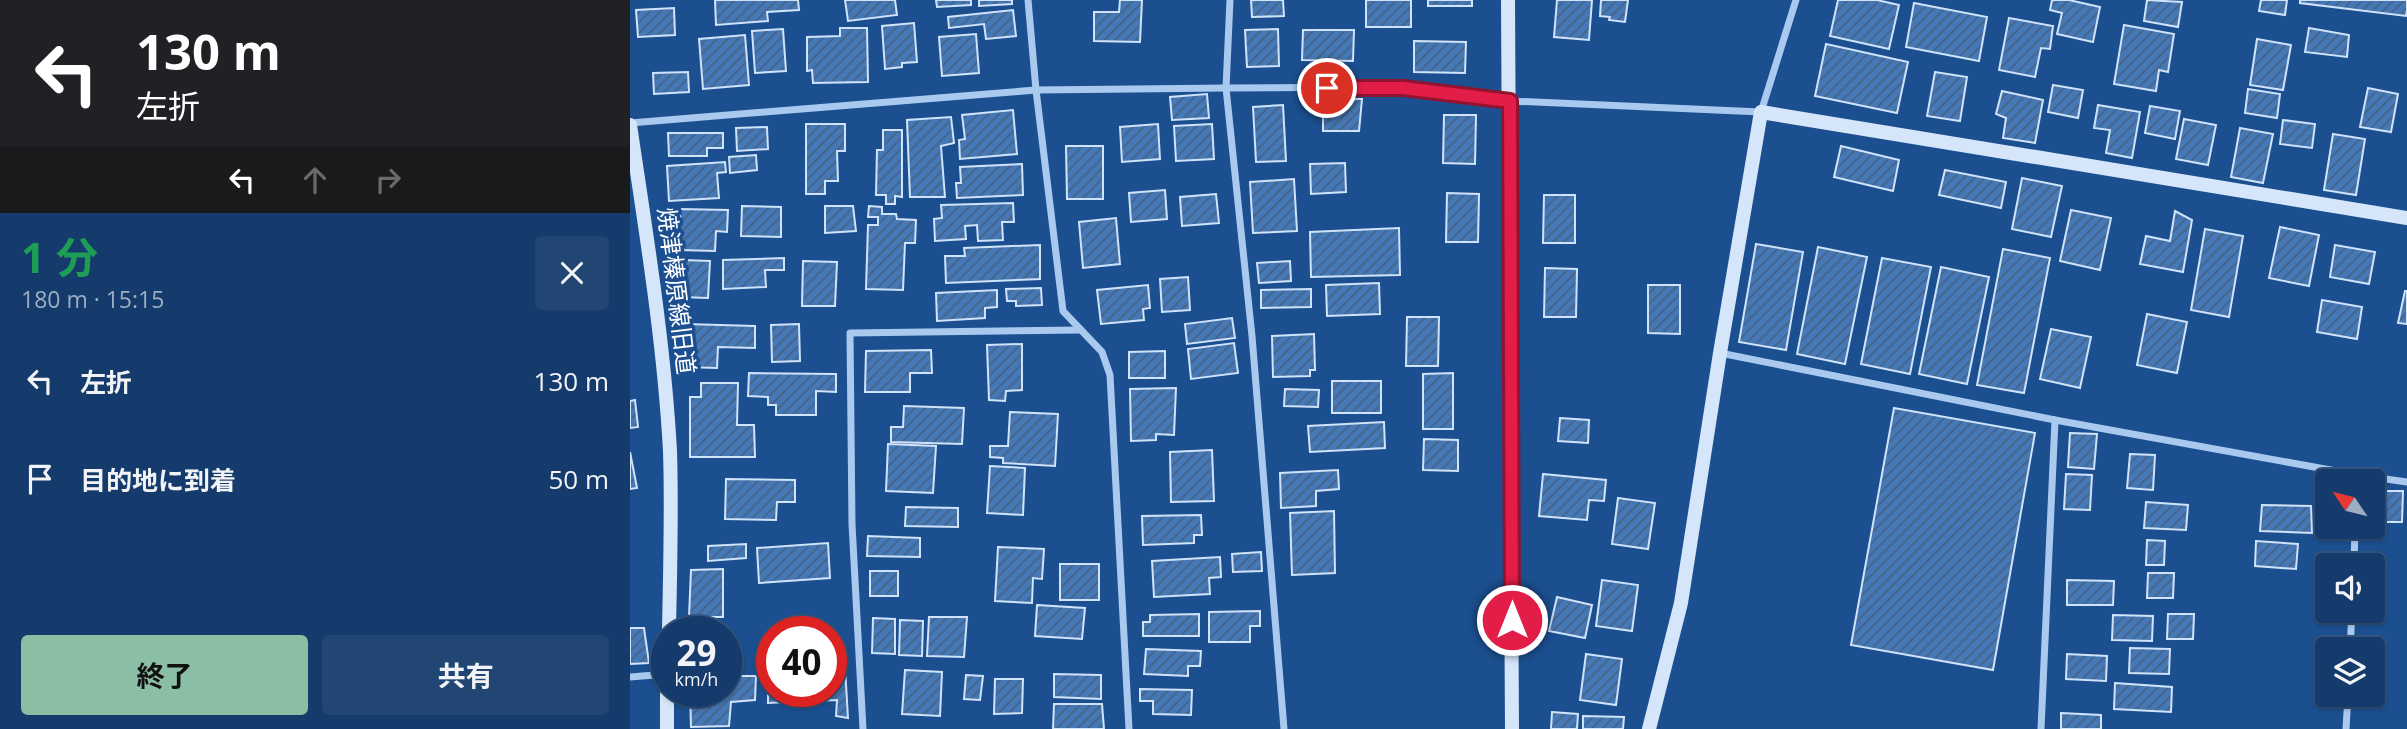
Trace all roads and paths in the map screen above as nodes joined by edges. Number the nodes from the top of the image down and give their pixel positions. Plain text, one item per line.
1 (1028, 0) edge
2 (1230, 0) edge
3 (1508, 0) edge
4 (1796, 0) edge
5 (1226, 88) junction
6 (1036, 90) junction
7 (1510, 101) junction
8 (1761, 112) junction
9 (630, 124) edge
10 (2407, 218) edge
11 (1080, 330) junction
12 (1720, 353) junction
13 (2056, 420) junction
14 (2315, 470) edge
15 (2385, 480) edge
16 (2407, 482) edge
17 (668, 616) edge
18 (651, 675) edge
19 (630, 677) edge
20 (667, 707) edge
21 (2347, 707) edge
22 (667, 729) edge
23 (863, 729) edge
24 (1129, 729) edge
25 (1284, 729) edge
26 (1512, 729) edge
27 (1649, 729) edge
28 (2041, 729) edge
29 (2346, 729) edge

1 - 6 street
2 - 5 street
3 - 7 street
4 - 8 street
5 - 6 street
5 - 7 street
5 - 25 street
6 - 9 street
6 - 11 street
7 - 8 street
7 - 26 street
8 - 10 street
8 - 12 street
9 - 17 street, 焼津榛原線旧道
11 - 23 street
11 - 24 street
12 - 13 street
12 - 27 street
13 - 14 street
13 - 28 street
15 - 16 street
18 - 19 street
20 - 22 street
21 - 29 street

